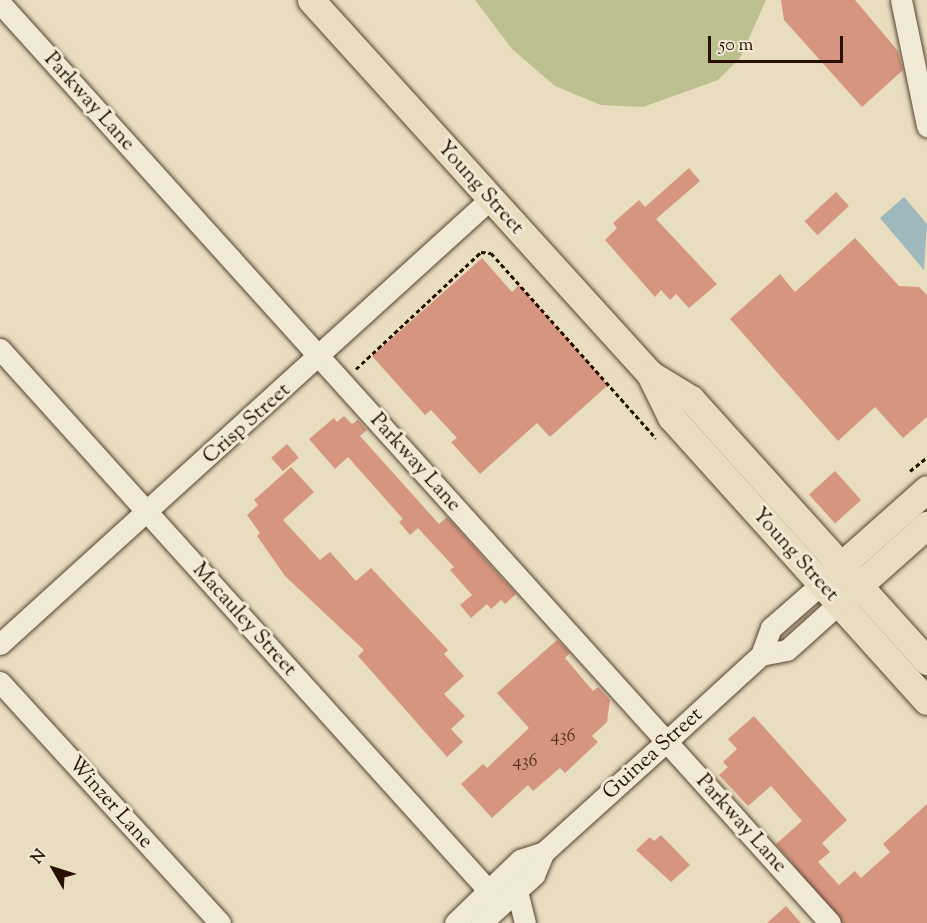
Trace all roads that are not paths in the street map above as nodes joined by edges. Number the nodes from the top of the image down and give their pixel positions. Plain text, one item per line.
1 (311, 0) edge
2 (901, 0) edge
3 (0, 3) edge
4 (927, 126) edge
5 (490, 199) junction
6 (0, 349) edge
7 (319, 358) junction
8 (650, 374) junction
9 (927, 489) edge
10 (148, 514) junction
11 (927, 525) edge
12 (841, 566) junction
13 (820, 584) junction
14 (859, 586) junction
15 (838, 604) junction
16 (0, 644) edge
17 (761, 655) junction
18 (927, 661) edge
19 (0, 682) edge
20 (927, 701) edge
21 (667, 741) junction
22 (544, 852) junction
23 (488, 890) junction
24 (517, 891) junction
25 (220, 923) edge
26 (455, 923) edge
27 (482, 923) edge
28 (525, 923) edge
29 (830, 923) edge

1 - 5 main road, Young Street
2 - 4 street
3 - 7 street, Parkway Lane
5 - 7 street, Crisp Street
5 - 8 main road, Young Street
6 - 10 street, Macauley Street
7 - 10 street, Crisp Street
7 - 21 street, Parkway Lane
8 - 12 main road, Young Street
8 - 13 main road, Young Street
9 - 12 main road
10 - 16 street, Crisp Street
10 - 23 street, Macauley Street
11 - 14 main road
12 - 13 main road
12 - 14 main road, Young Street
13 - 15 main road, Young Street
13 - 17 street, Guinea Street
14 - 15 main road
14 - 18 main road, Young Street
15 - 17 street, Guinea Street
15 - 20 main road, Young Street
17 - 21 street, Guinea Street
19 - 25 street, Winzer Lane
21 - 22 street, Guinea Street
21 - 29 street, Parkway Lane
22 - 23 street, Guinea Street
22 - 24 street, Guinea Street
23 - 26 street, Guinea Street
24 - 27 street, Guinea Street
24 - 28 street

